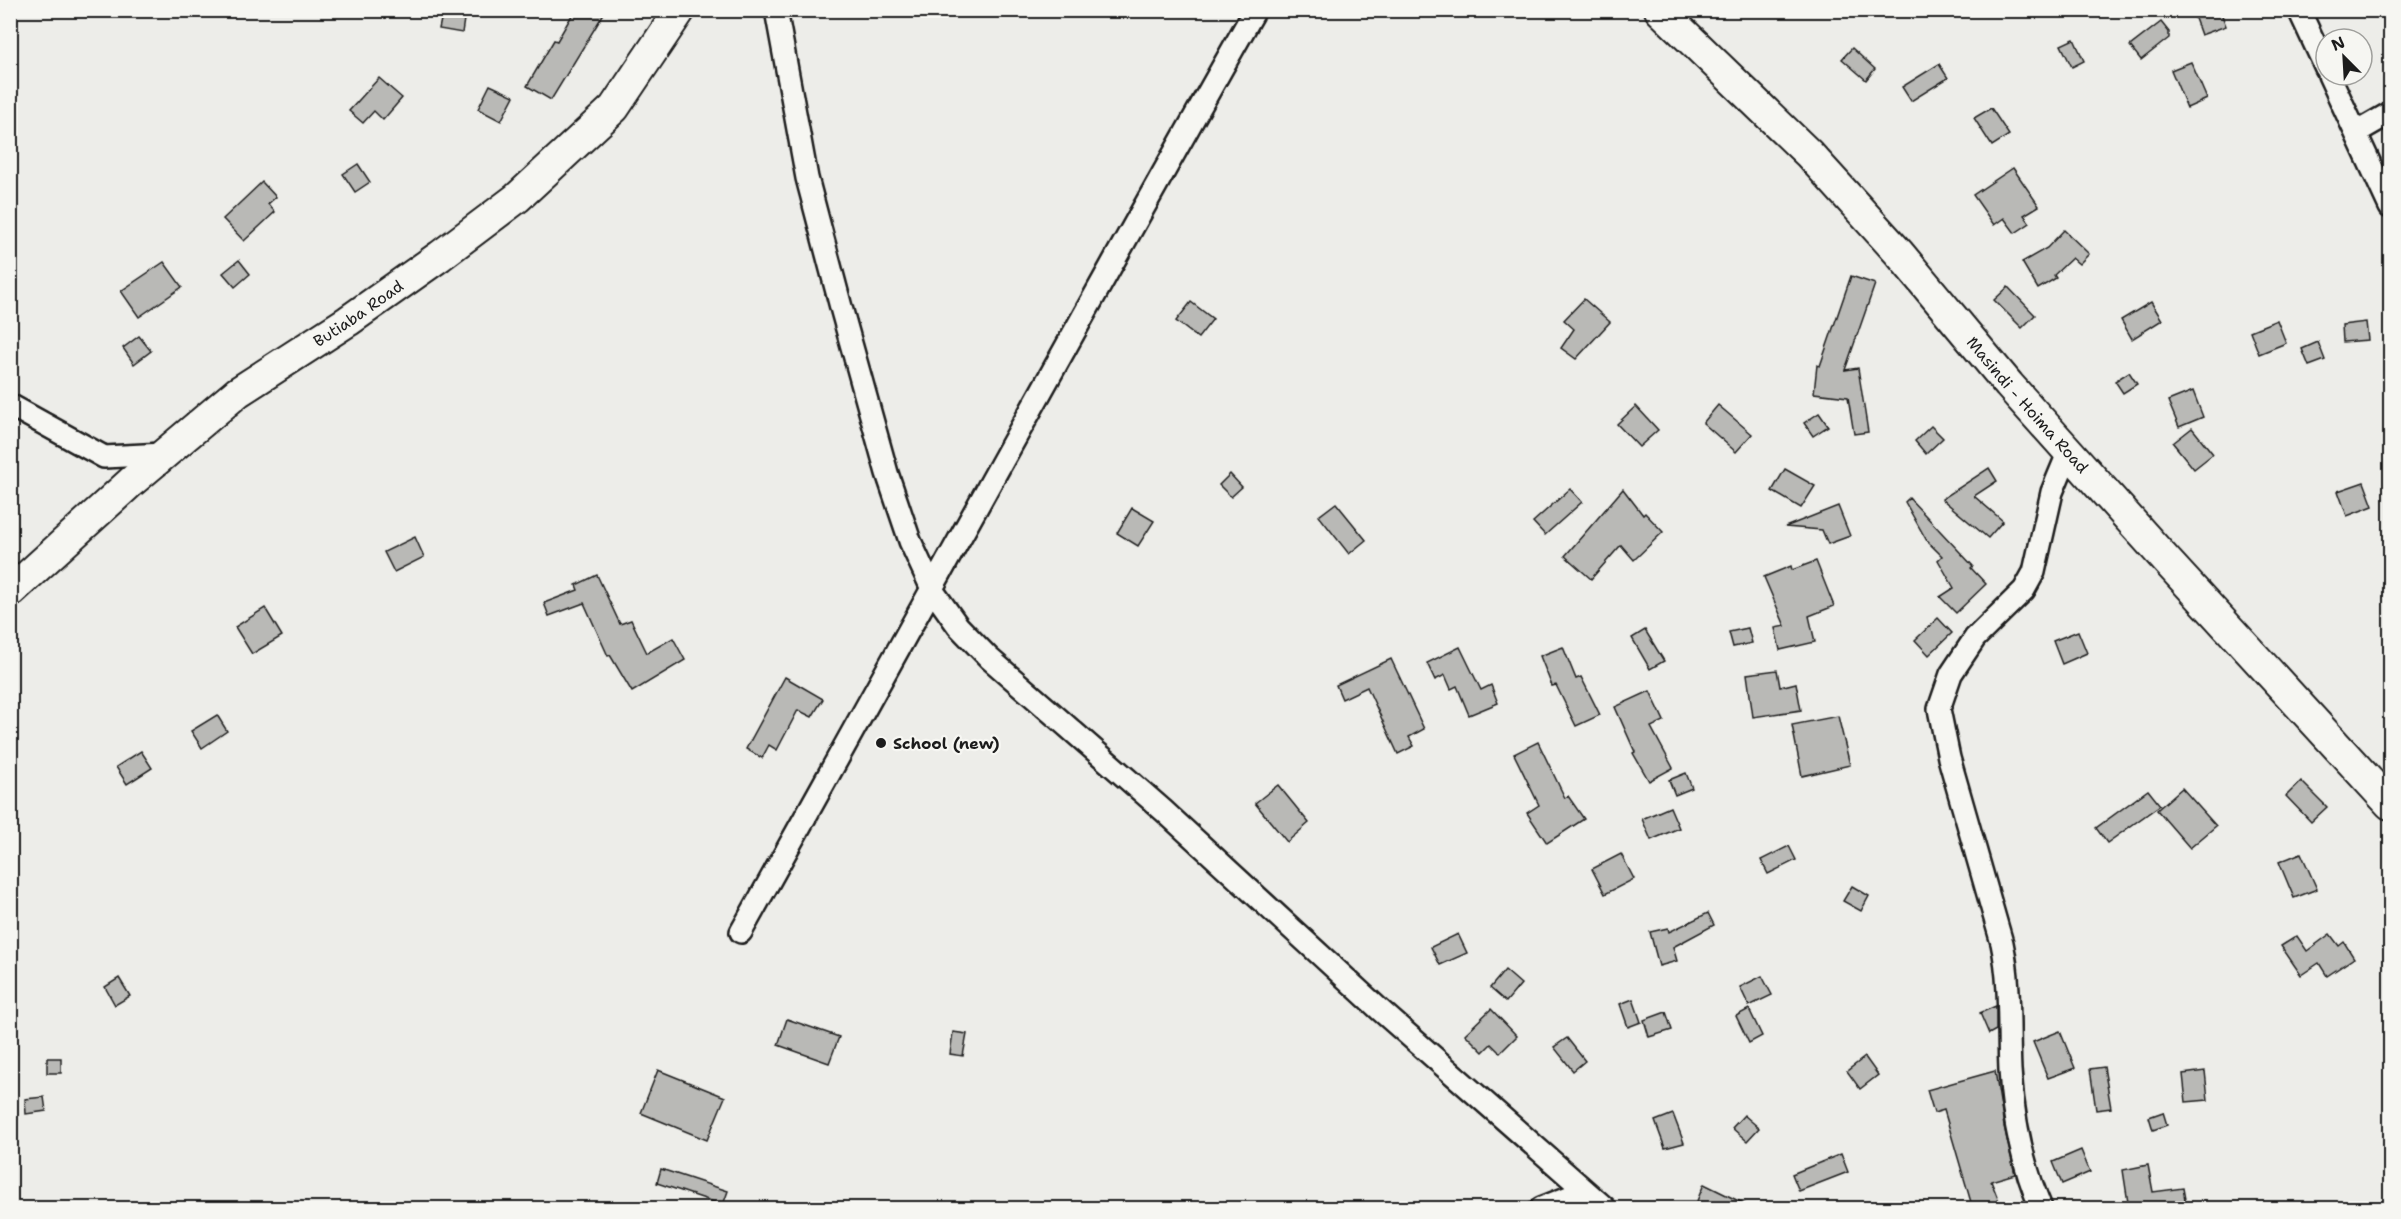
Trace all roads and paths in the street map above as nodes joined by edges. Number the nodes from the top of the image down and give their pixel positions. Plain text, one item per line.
1 (680, 10) edge
2 (776, 10) edge
3 (1255, 10) edge
4 (1660, 10) edge
5 (2299, 10) edge
6 (2314, 42) edge
7 (2335, 87) edge
8 (2391, 113) edge
9 (2357, 132) junction
10 (2391, 207) edge
11 (10, 405) edge
12 (2069, 450) junction
13 (164, 454) junction
14 (933, 591) junction
15 (10, 592) edge
16 (2391, 804) edge
17 (741, 932) dead end
18 (1584, 1191) junction
19 (1541, 1209) edge
20 (1605, 1209) edge
21 (2041, 1209) edge

1 - 13 main road, Butiaba Road
2 - 14 street
3 - 14 street
4 - 12 main road, Masindi - Hoima Road
5 - 6 street
7 - 9 street
8 - 9 street
9 - 10 street
11 - 13 street
12 - 16 main road, Masindi - Hoima Road
12 - 21 street
13 - 15 main road, Butiaba Road
14 - 17 street
14 - 18 street
18 - 19 street
18 - 20 street

